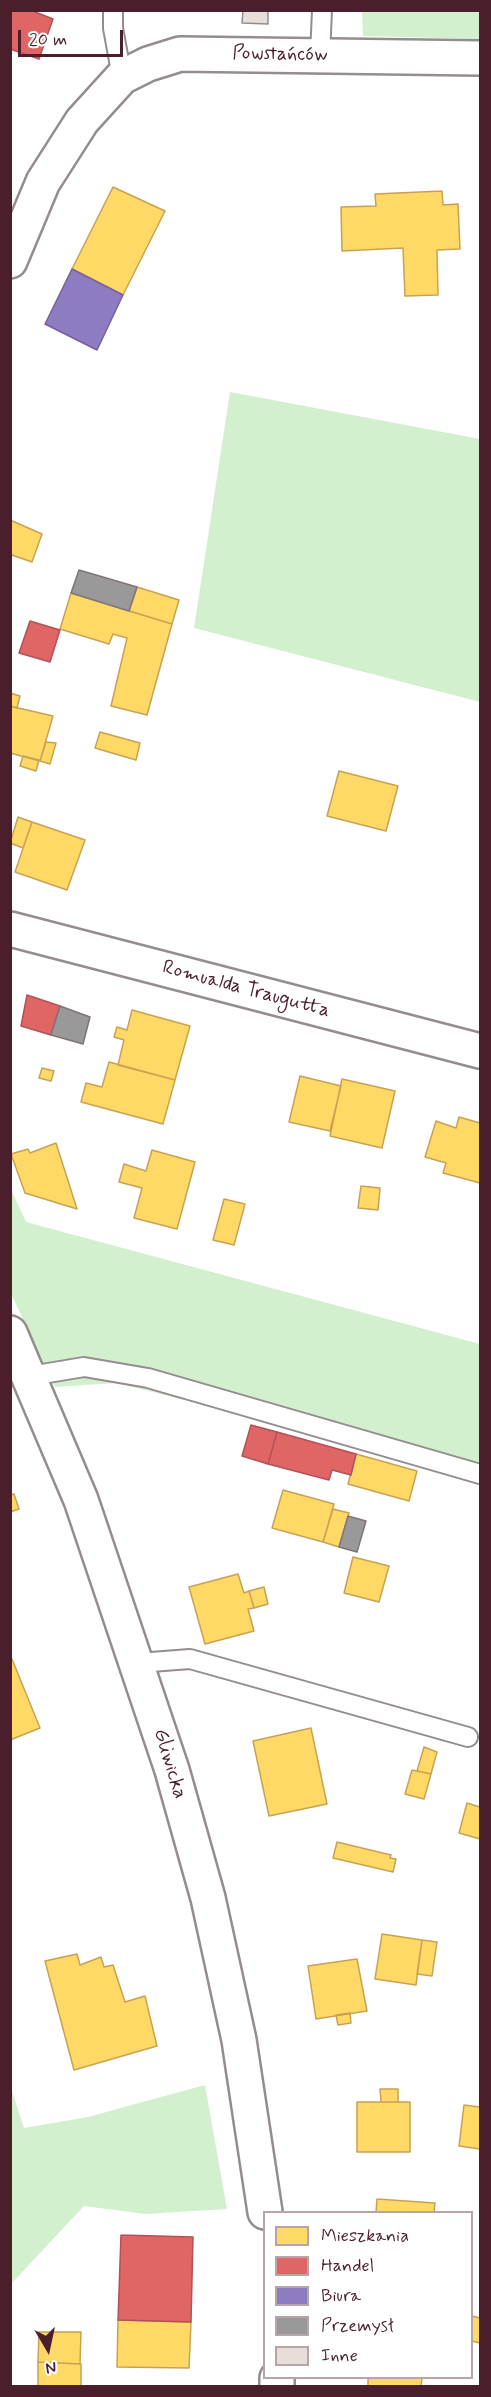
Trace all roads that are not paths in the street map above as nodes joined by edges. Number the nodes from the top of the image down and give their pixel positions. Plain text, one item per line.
1 (113, 10) edge
2 (322, 10) edge
3 (320, 56) junction
4 (480, 58) edge
5 (122, 77) junction
6 (10, 261) edge
7 (10, 929) edge
8 (480, 1051) edge
9 (10, 1333) edge
10 (30, 1376) junction
11 (480, 1474) edge
12 (138, 1663) junction
13 (468, 1737) dead end
14 (265, 2211) edge

1 - 5 lane
2 - 3 lane
3 - 4 street, Powstańców
3 - 5 street, Powstańców
5 - 6 street, Powstańców
7 - 8 street, Romualda Traugutta
9 - 10 street, Gliwicka
10 - 11 lane
10 - 12 street, Gliwicka
12 - 13 lane
12 - 14 street, Gliwicka

